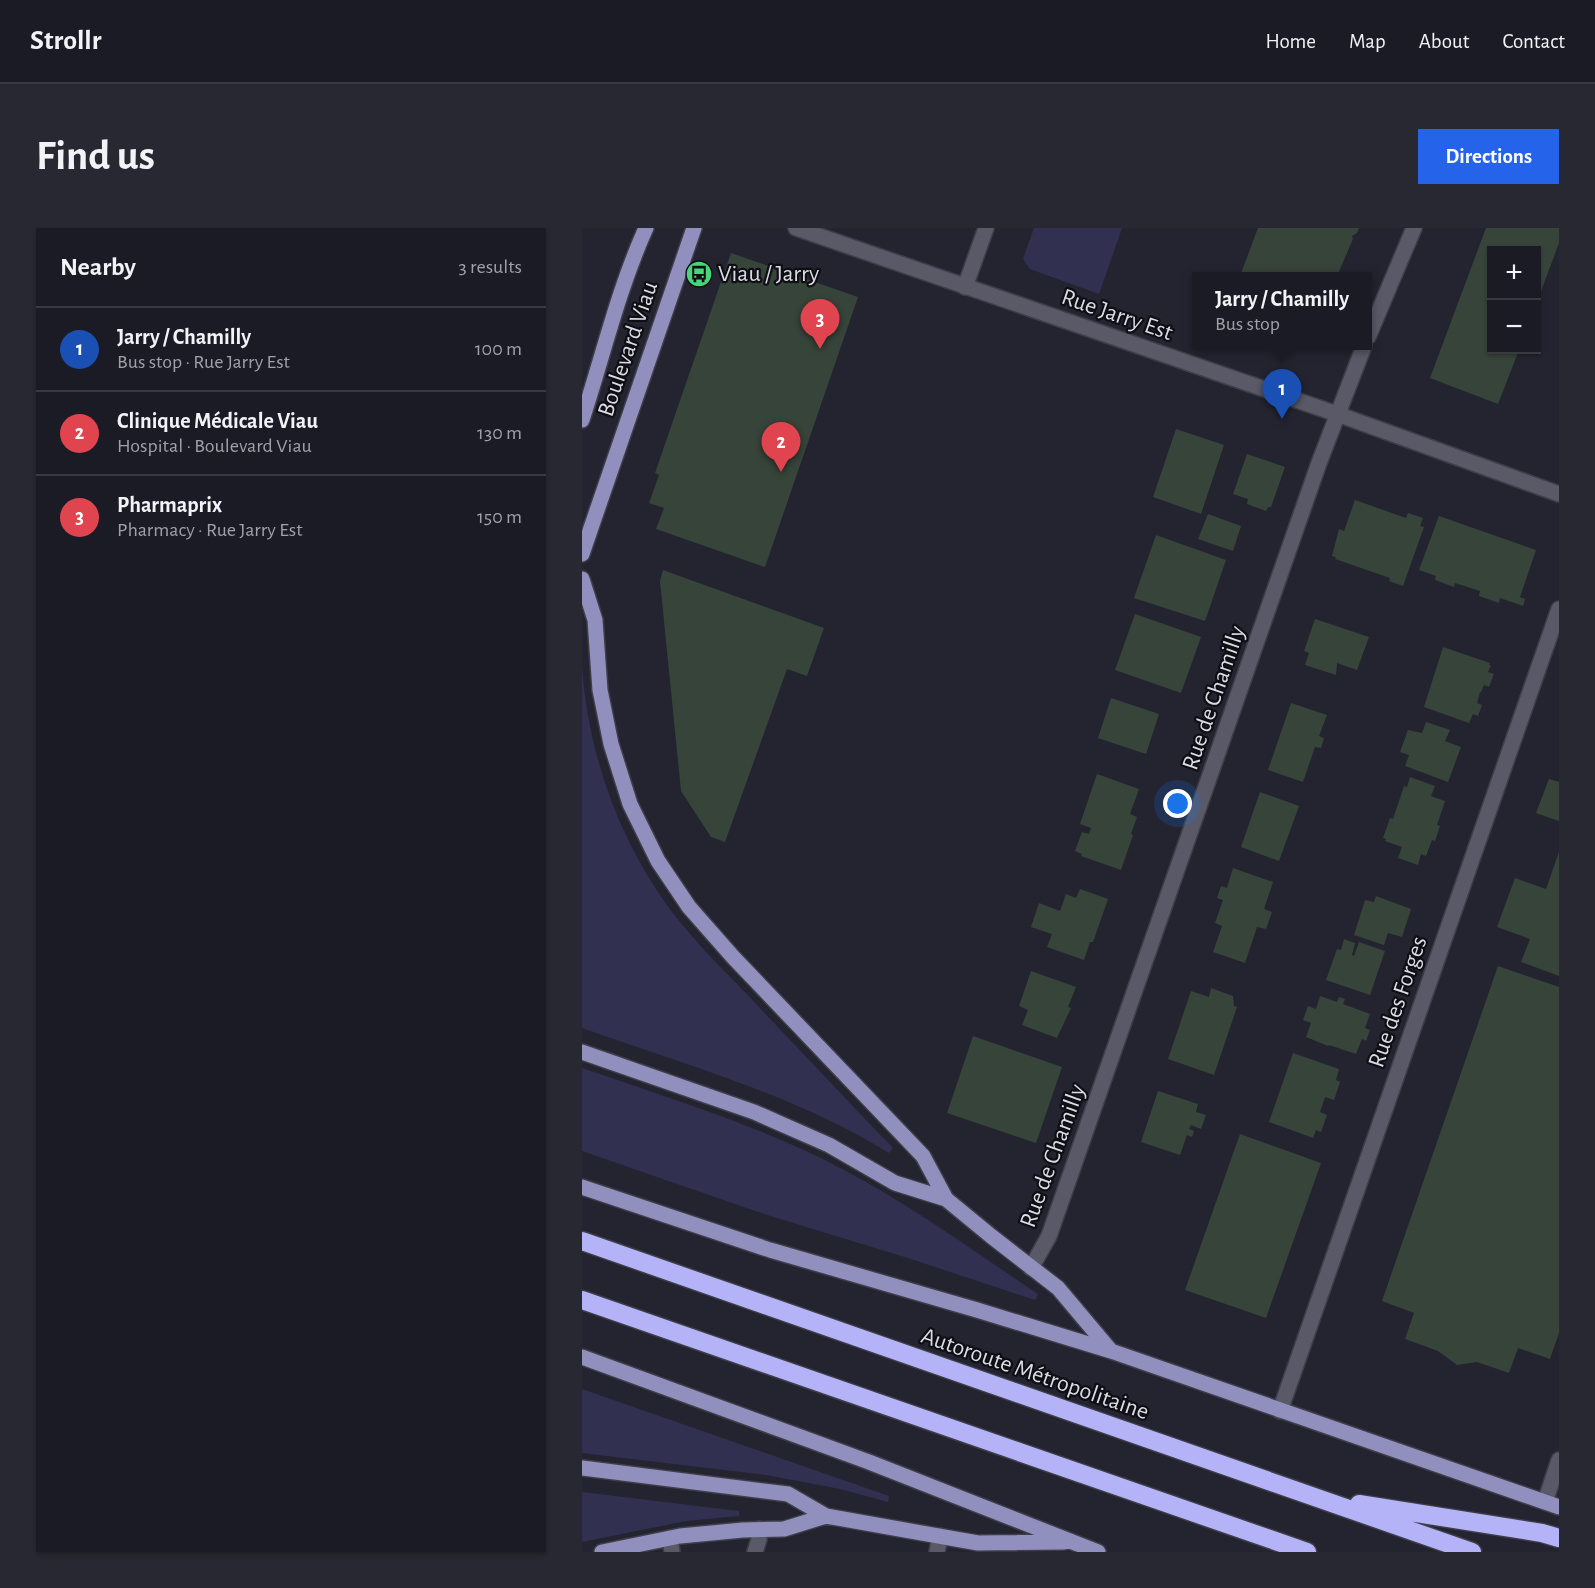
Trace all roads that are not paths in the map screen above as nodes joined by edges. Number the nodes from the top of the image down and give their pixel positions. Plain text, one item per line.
1 (645, 228) edge
2 (694, 228) edge
3 (796, 228) edge
4 (986, 228) edge
5 (1414, 228) edge
6 (965, 286) junction
7 (1372, 328) edge
8 (1362, 350) edge
9 (1337, 414) junction
10 (582, 420) edge
11 (1559, 494) edge
12 (582, 554) edge
13 (582, 579) edge
14 (1559, 609) edge
15 (582, 1052) edge
16 (582, 1187) edge
17 (946, 1199) junction
18 (582, 1241) edge
19 (1031, 1268) junction
20 (582, 1300) edge
21 (1111, 1351) junction
22 (582, 1357) edge
23 (1280, 1411) junction
24 (1559, 1460) edge
25 (582, 1468) edge
26 (1313, 1496) junction
27 (1552, 1505) edge
28 (826, 1516) junction
29 (759, 1529) junction
30 (940, 1536) junction
31 (1559, 1538) edge
32 (1071, 1542) junction
33 (671, 1545) edge
34 (602, 1552) edge
35 (755, 1552) edge
36 (937, 1552) edge
37 (1098, 1552) edge
38 (1307, 1552) edge
39 (1472, 1552) edge

1 - 10 main road, Boulevard Viau
2 - 12 main road, Boulevard Viau
3 - 6 street, Rue Jarry Est
4 - 6 street
5 - 7 street
6 - 9 street, Rue Jarry Est
8 - 9 street, Rue de Chamilly
9 - 11 street, Rue Jarry Est
9 - 19 street, Rue de Chamilly
13 - 17 main road
14 - 23 street, Rue des Forges
15 - 17 main road
16 - 21 main road
17 - 19 main road
18 - 26 highway, Autoroute Métropolitaine
19 - 21 main road
20 - 38 highway
21 - 23 main road
22 - 32 main road
23 - 27 main road
24 - 27 street
25 - 28 main road
26 - 31 highway
26 - 39 highway, Autoroute Métropolitaine
28 - 29 main road
28 - 30 main road
29 - 33 main road
29 - 35 street
30 - 32 main road
30 - 36 street
32 - 37 main road
33 - 34 main road

